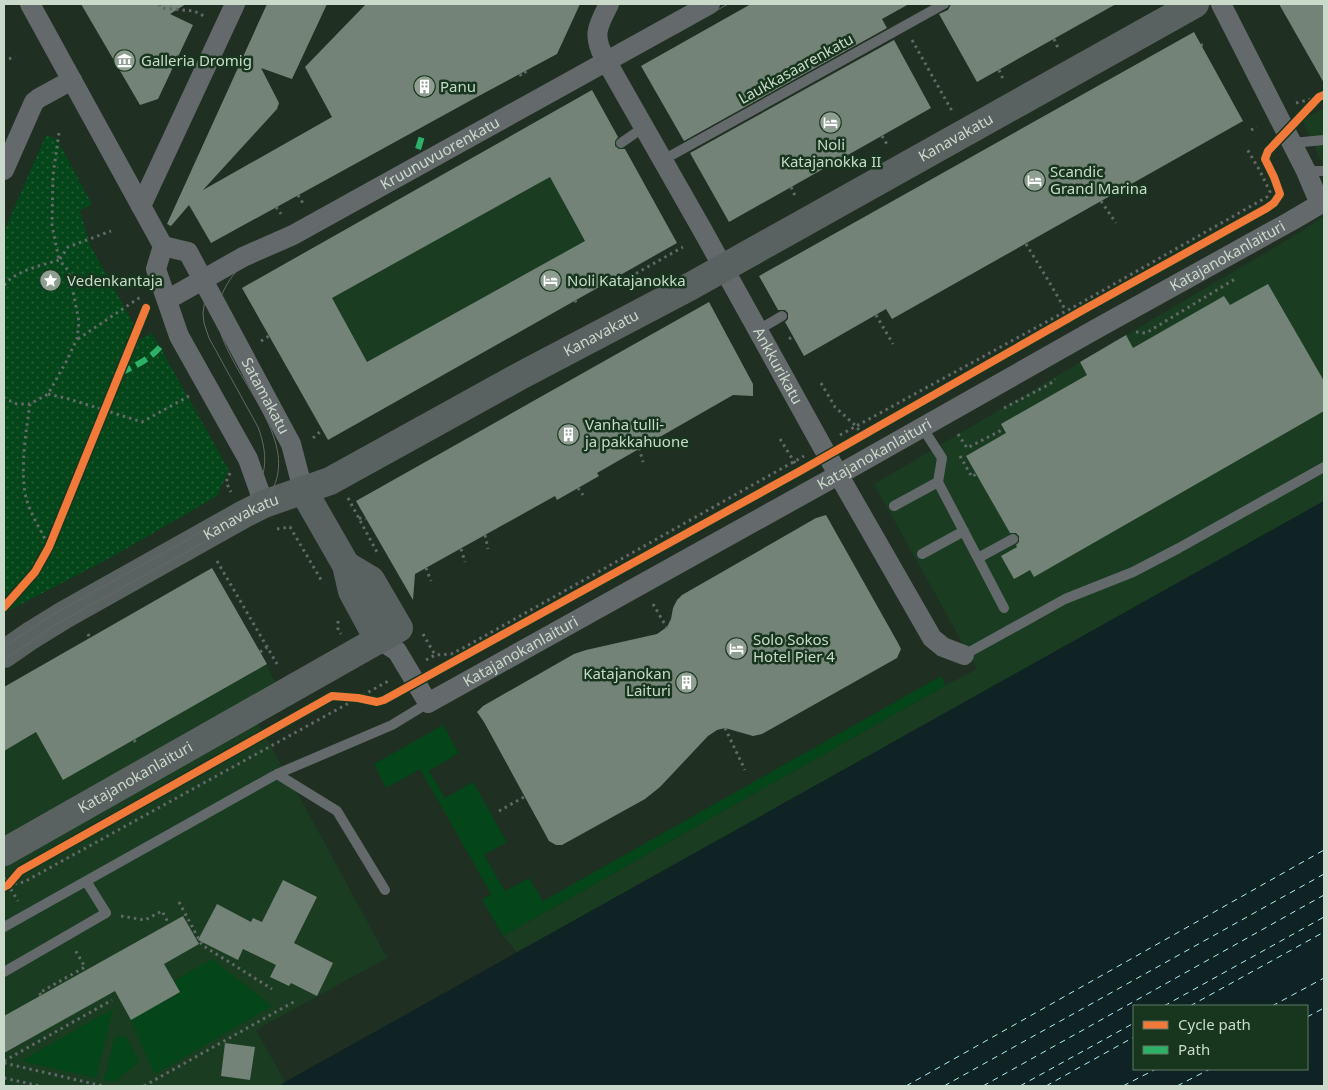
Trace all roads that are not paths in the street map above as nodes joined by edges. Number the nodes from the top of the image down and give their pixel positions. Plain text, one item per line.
1 (30, 4) edge
2 (235, 4) edge
3 (710, 4) edge
4 (944, 4) edge
5 (1195, 4) edge
6 (1221, 4) edge
7 (606, 10) edge
8 (607, 62) junction
9 (72, 80) junction
10 (644, 127) junction
11 (1289, 137) junction
12 (1324, 140) edge
13 (621, 143) dead end
14 (663, 160) junction
15 (4, 170) edge
16 (1315, 171) edge
17 (142, 206) junction
18 (163, 246) junction
19 (723, 268) junction
20 (204, 280) junction
21 (167, 300) junction
22 (782, 316) dead end
23 (758, 330) junction
24 (922, 426) junction
25 (1324, 468) edge
26 (838, 475) junction
27 (938, 482) junction
28 (304, 490) junction
29 (264, 504) junction
30 (894, 506) dead end
31 (964, 531) junction
32 (1013, 539) dead end
33 (922, 554) dead end
34 (978, 558) junction
35 (1004, 608) dead end
36 (391, 640) junction
37 (4, 654) edge
38 (964, 655) joint
39 (428, 703) junction
40 (277, 774) junction
41 (4, 852) edge
42 (86, 882) junction
43 (385, 890) dead end
44 (4, 927) edge
45 (4, 972) edge

1 - 9 street
2 - 17 street
3 - 8 street, Kruunuvuorenkatu
4 - 14 lane, Laukkasaarenkatu
5 - 19 main road, Kanavakatu
6 - 11 street
7 - 8 street, Ankkurikatu
8 - 10 street, Ankkurikatu
8 - 20 street, Kruunuvuorenkatu
9 - 15 street
9 - 17 street
10 - 13 lane
10 - 14 street, Ankkurikatu
11 - 12 lane
11 - 16 street
14 - 19 street, Ankkurikatu
16 - 24 street, Katajanokanlaituri
17 - 18 street
18 - 20 street, Satamakatu
18 - 21 street
19 - 23 street, Ankkurikatu
19 - 28 main road, Kanavakatu
20 - 21 street, Kruunuvuorenkatu
20 - 28 street, Satamakatu
21 - 29 street
22 - 23 lane
23 - 26 street, Ankkurikatu
24 - 26 street, Katajanokanlaituri
24 - 27 lane
25 - 38 lane
26 - 38 street, Ankkurikatu
26 - 39 street, Katajanokanlaituri
27 - 30 lane
27 - 31 lane
28 - 29 main road, Kanavakatu
28 - 36 main road, Satamakatu
29 - 37 main road, Kanavakatu
31 - 33 lane
31 - 34 lane
32 - 34 lane
34 - 35 lane
36 - 39 street
36 - 41 main road, Katajanokanlaituri
39 - 40 lane
40 - 42 lane
40 - 43 lane
42 - 44 lane
42 - 45 lane

